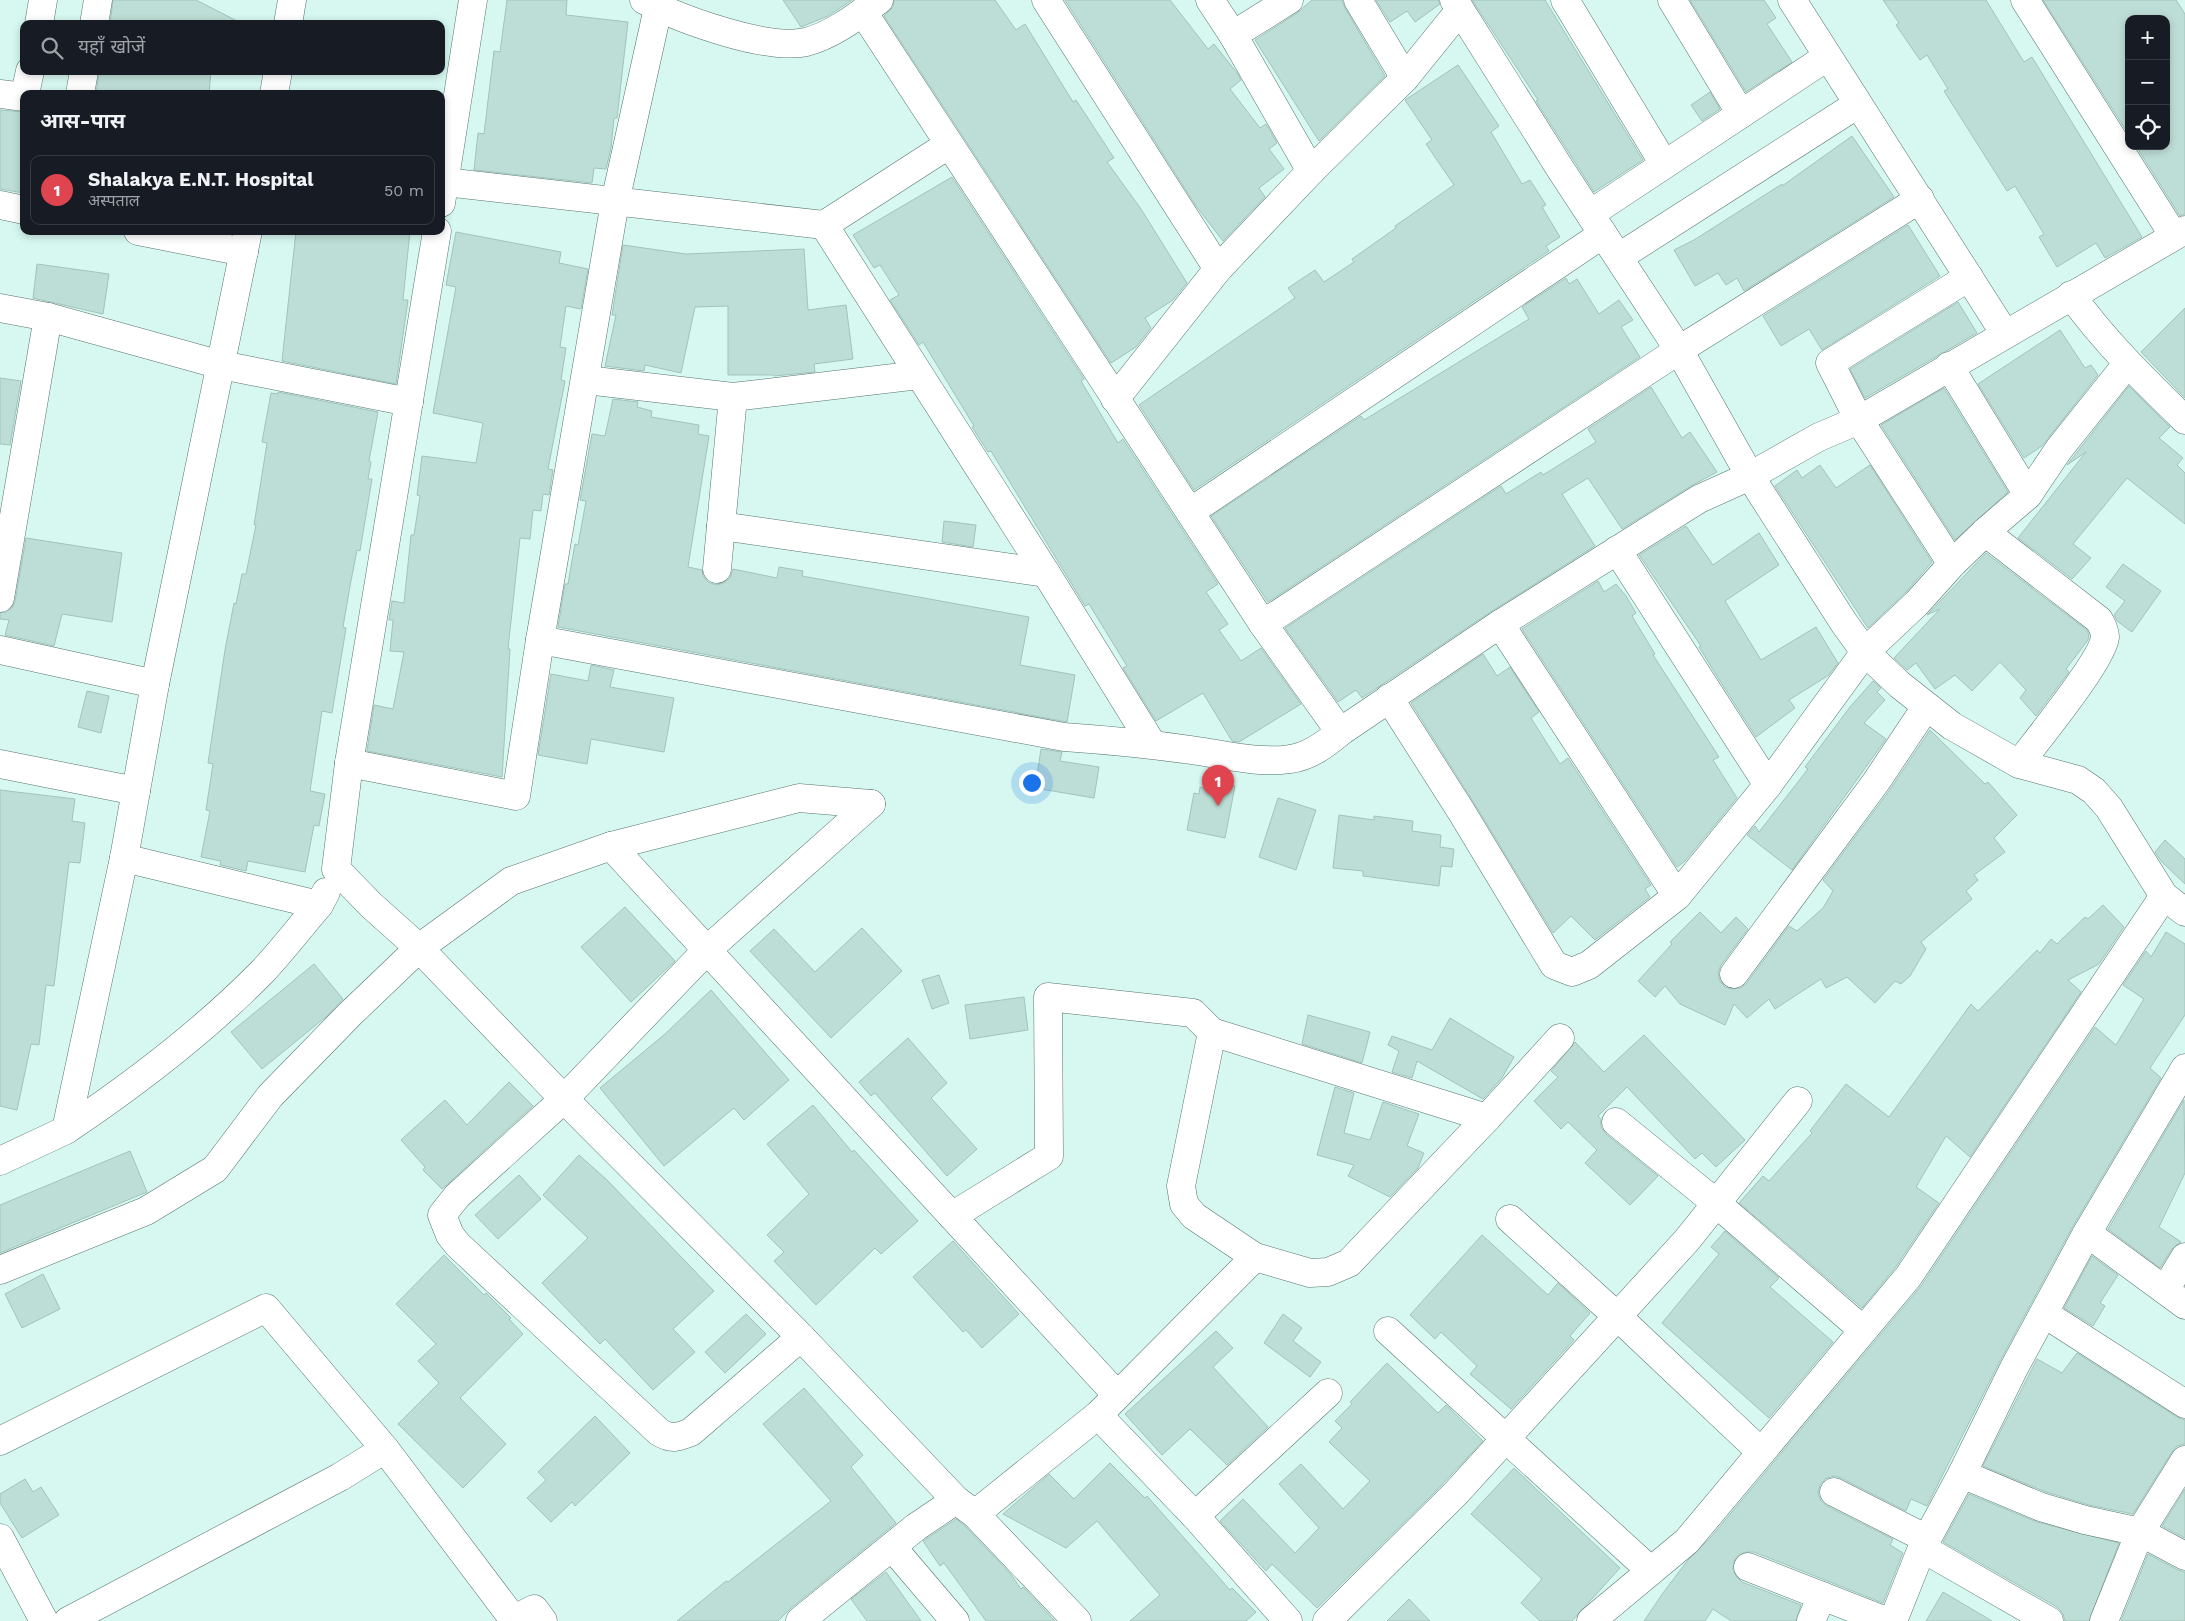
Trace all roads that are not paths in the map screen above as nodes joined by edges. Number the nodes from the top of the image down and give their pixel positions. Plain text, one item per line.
1 (43, 0) edge
2 (98, 0) edge
3 (292, 0) edge
4 (473, 0) edge
5 (1046, 0) edge
6 (1210, 0) edge
7 (1289, 0) edge
8 (1358, 0) edge
9 (1565, 0) edge
10 (1672, 0) edge
11 (1792, 0) edge
12 (2025, 0) edge
13 (651, 4) edge
14 (1457, 5) edge
15 (871, 6) edge
16 (40, 20) edge
17 (95, 20) edge
18 (289, 20) edge
19 (1233, 35) junction
20 (1827, 57) junction
21 (29, 75) edge
22 (83, 75) edge
23 (277, 75) edge
24 (1405, 78) junction
25 (26, 90) edge
26 (81, 90) edge
27 (275, 90) edge
28 (0, 94) edge
29 (20, 97) edge
30 (1858, 104) junction
31 (1741, 114) junction
32 (948, 145) junction
33 (1664, 164) junction
34 (1312, 171) junction
35 (445, 179) edge
36 (445, 192) edge
37 (1920, 199) junction
38 (614, 202) junction
39 (0, 205) edge
40 (20, 209) edge
41 (824, 224) junction
42 (1596, 224) junction
43 (2180, 233) edge
44 (177, 235) edge
45 (436, 235) edge
46 (246, 242) edge
47 (1619, 257) junction
48 (1218, 269) junction
49 (1968, 277) junction
50 (2071, 296) junction
51 (0, 308) edge
52 (48, 317) junction
53 (2005, 334) junction
54 (1679, 350) junction
55 (2127, 364) junction
56 (221, 365) junction
57 (1949, 366) junction
58 (919, 375) junction
59 (586, 380) junction
60 (733, 397) junction
61 (1115, 399) junction
62 (409, 402) junction
63 (1859, 420) junction
64 (2185, 420) edge
65 (10, 475) edge
66 (1750, 476) junction
67 (2028, 495) junction
68 (1190, 512) junction
69 (721, 526) junction
70 (1985, 532) junction
71 (6, 533) edge
72 (1617, 550) junction
73 (1952, 564) junction
74 (717, 569) dead end
75 (1046, 573) junction
76 (0, 598) edge
77 (1263, 624) junction
78 (1500, 624) junction
79 (540, 640) junction
80 (0, 650) edge
81 (1865, 652) junction
82 (155, 684) junction
83 (1389, 698) junction
84 (1926, 707) junction
85 (1340, 732) junction
86 (1152, 744) junction
87 (349, 763) junction
88 (0, 764) edge
89 (2025, 766) junction
90 (1768, 784) junction
91 (136, 791) junction
92 (611, 846) junction
93 (124, 858) junction
94 (336, 869) junction
95 (1677, 896) junction
96 (2174, 904) edge
97 (319, 905) junction
98 (414, 944) junction
99 (708, 950) junction
100 (1734, 974) dead end
101 (1212, 1032) junction
102 (1560, 1038) dead end
103 (2185, 1068) edge
104 (564, 1099) junction
105 (1798, 1101) dead end
106 (1487, 1118) junction
107 (1616, 1122) dead end
108 (66, 1130) junction
109 (0, 1161) edge
110 (1716, 1203) junction
111 (952, 1216) junction
112 (1510, 1219) dead end
113 (2087, 1233) junction
114 (1255, 1257) junction
115 (2185, 1257) edge
116 (0, 1270) edge
117 (2175, 1298) edge
118 (2045, 1314) junction
119 (1617, 1316) junction
120 (1863, 1330) junction
121 (1388, 1331) dead end
122 (801, 1337) junction
123 (1328, 1393) dead end
124 (1117, 1395) junction
125 (2185, 1404) edge
126 (1098, 1415) junction
127 (1505, 1439) junction
128 (0, 1442) edge
129 (385, 1448) junction
130 (1761, 1452) junction
131 (2185, 1460) edge
132 (1962, 1474) junction
133 (1834, 1492) dead end
134 (965, 1507) junction
135 (1195, 1516) junction
136 (2140, 1532) junction
137 (0, 1538) edge
138 (1925, 1544) junction
139 (892, 1547) junction
140 (2185, 1556) edge
141 (1748, 1567) dead end
142 (1650, 1572) junction
143 (1822, 1596) junction
144 (513, 1620) edge
145 (44, 1621) edge
146 (68, 1621) edge
147 (543, 1621) edge
148 (800, 1621) edge
149 (955, 1621) edge
150 (1077, 1621) edge
151 (1288, 1621) edge
152 (1327, 1621) edge
153 (1591, 1621) edge
154 (1811, 1621) edge
155 (1886, 1621) edge
156 (1892, 1621) edge
157 (2049, 1621) edge
158 (2104, 1621) edge

1 - 16 street
2 - 17 street
3 - 18 street
4 - 35 street
5 - 48 street
6 - 19 street
7 - 19 street
8 - 24 street
9 - 33 street
10 - 31 street
11 - 20 street
12 - 43 street
13 - 15 street
13 - 38 street
14 - 24 street
14 - 42 street
15 - 32 street
19 - 34 street
20 - 30 street
20 - 31 street
21 - 25 street
22 - 26 street
23 - 27 street
24 - 34 street
28 - 29 street
30 - 37 street
30 - 47 street
31 - 33 street
32 - 41 street
32 - 61 street
33 - 42 street
34 - 48 street
36 - 38 street
37 - 49 street
37 - 54 street
38 - 41 street
38 - 59 street
39 - 40 street
41 - 58 street
42 - 47 street
42 - 68 street
43 - 50 street
44 - 46 street
45 - 62 street
46 - 56 street
47 - 54 street
48 - 61 street
49 - 53 street
49 - 63 street
50 - 53 street
50 - 55 street
51 - 52 street
52 - 56 street
52 - 65 street
53 - 57 street
54 - 66 street
54 - 77 street
55 - 64 street
55 - 67 street
56 - 62 street
56 - 82 street
57 - 63 street
57 - 67 street
58 - 60 street
58 - 75 street
59 - 60 street
59 - 79 street
60 - 69 street
61 - 68 street
62 - 87 street
63 - 66 street
63 - 73 street
65 - 71 street
66 - 72 street
66 - 81 street
67 - 70 street
68 - 77 street
69 - 74 street
69 - 75 street
70 - 73 street
70 - 89 street
71 - 76 street
72 - 78 street
72 - 90 street
73 - 81 street
75 - 86 street
77 - 85 street
78 - 83 street
78 - 95 street
79 - 86 street
79 - 87 street
80 - 82 street
81 - 84 street
81 - 90 street
82 - 91 street
83 - 85 street
83 - 95 street
84 - 89 street
84 - 100 street
85 - 86 street
87 - 94 street
88 - 91 street
89 - 96 street
90 - 95 street
91 - 93 street
92 - 98 street
92 - 99 street
92 - 99 street
93 - 97 street
93 - 108 street
94 - 97 street
94 - 98 street
96 - 120 street
97 - 108 street
98 - 104 street
98 - 116 street
99 - 104 street
99 - 111 street
101 - 106 street
101 - 111 street
101 - 114 street
102 - 106 street
103 - 113 street
104 - 122 street
104 - 122 street
105 - 110 street
106 - 114 street
107 - 110 street
108 - 109 street
110 - 119 street
110 - 120 street
111 - 124 street
112 - 119 street
113 - 117 street
113 - 118 street
114 - 124 street
115 - 117 street
118 - 125 street
118 - 132 street
119 - 127 street
119 - 130 street
120 - 130 street
121 - 127 street
122 - 134 street
123 - 135 street
124 - 126 street
126 - 134 street
126 - 135 street
127 - 142 street
127 - 152 street
128 - 129 street
129 - 144 street
129 - 146 street
130 - 142 street
131 - 136 street
132 - 136 street
132 - 138 street
133 - 138 street
134 - 139 street
134 - 150 street
135 - 151 street
136 - 140 street
136 - 158 street
137 - 145 street
138 - 156 street
138 - 157 street
139 - 148 street
139 - 149 street
141 - 143 street
142 - 153 street
143 - 154 street
143 - 155 street
144 - 147 street

